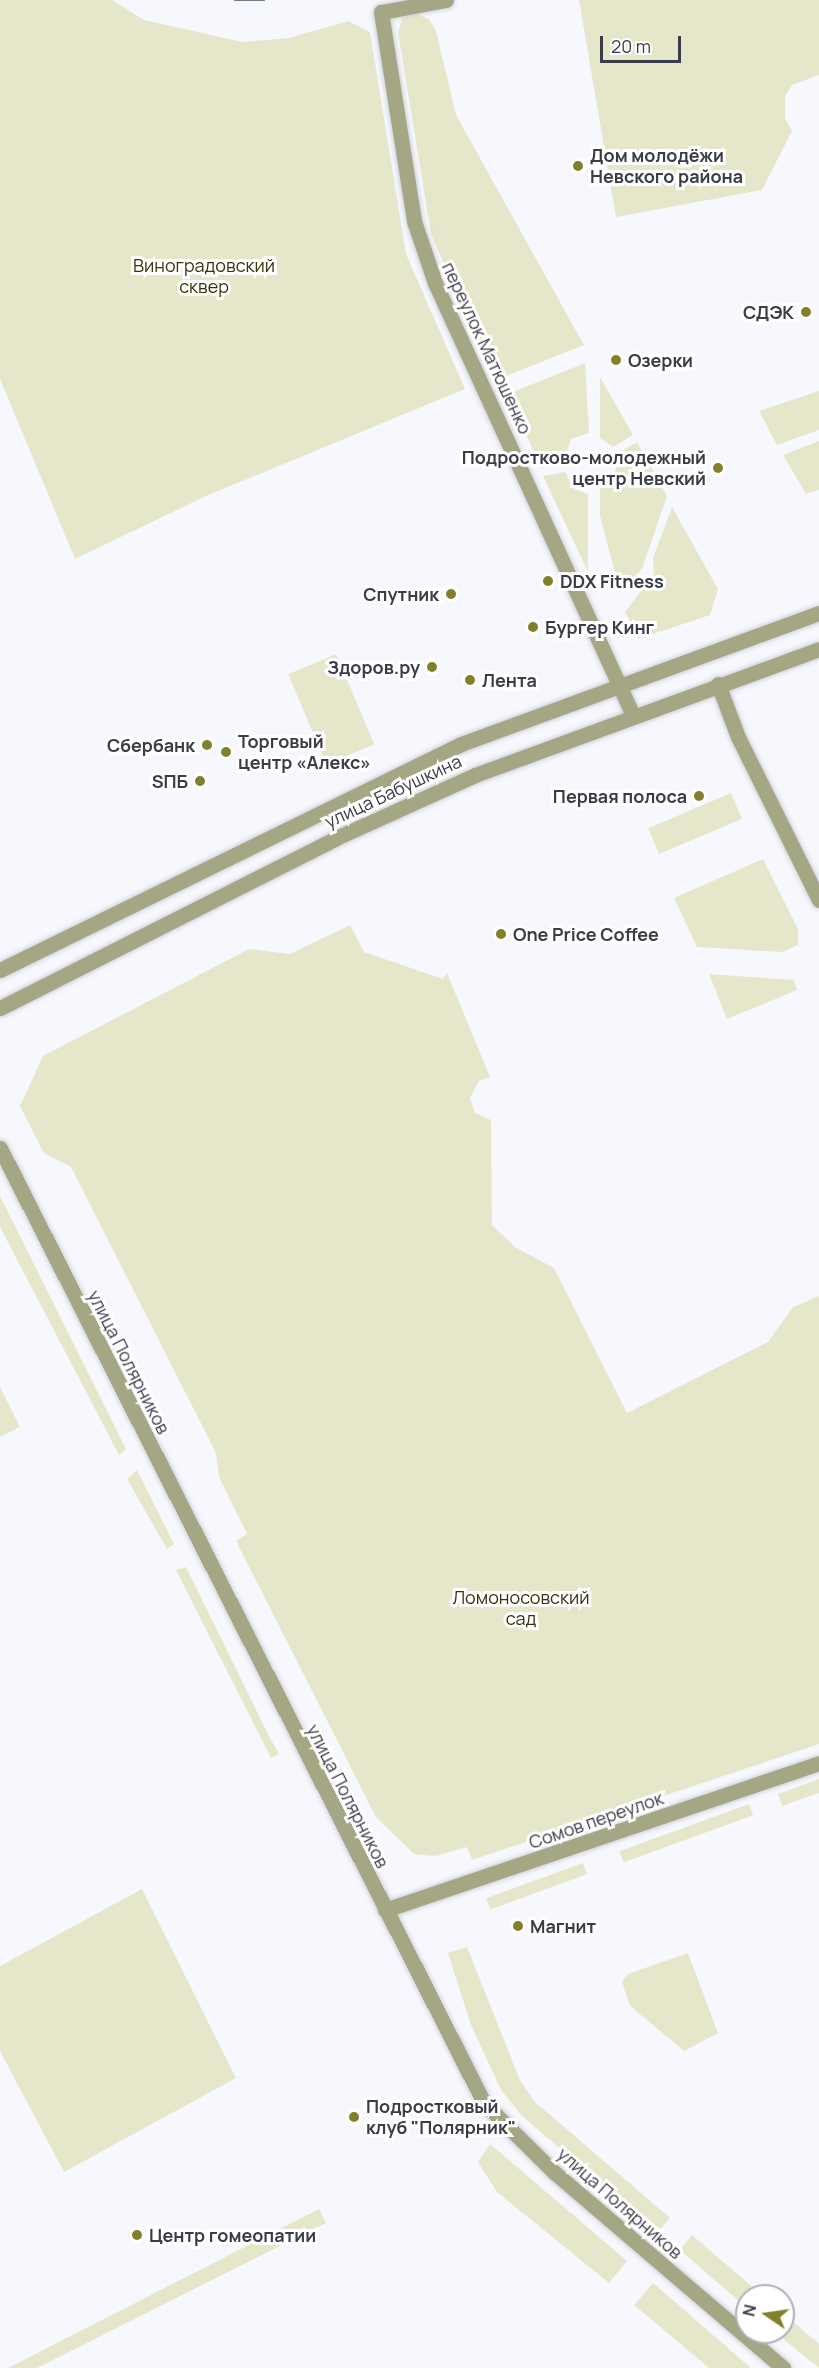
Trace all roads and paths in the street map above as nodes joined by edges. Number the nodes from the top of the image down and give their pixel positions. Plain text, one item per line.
1 (446, 0) edge
2 (819, 613) edge
3 (819, 649) edge
4 (718, 684) junction
5 (619, 685) junction
6 (633, 715) junction
7 (819, 900) edge
8 (0, 970) edge
9 (0, 1008) edge
10 (0, 1148) edge
11 (819, 1763) edge
12 (385, 1910) junction
13 (783, 2368) edge

1 - 5 street, переулок Матюшенко
2 - 5 street, улица Бабушкина
3 - 4 street, улица Бабушкина
4 - 6 street, улица Бабушкина
4 - 7 street
5 - 6 street, переулок Матюшенко
5 - 8 street, улица Бабушкина
6 - 9 street, улица Бабушкина
10 - 12 street, улица Полярников
11 - 12 street, Сомов переулок
12 - 13 street, улица Полярников

